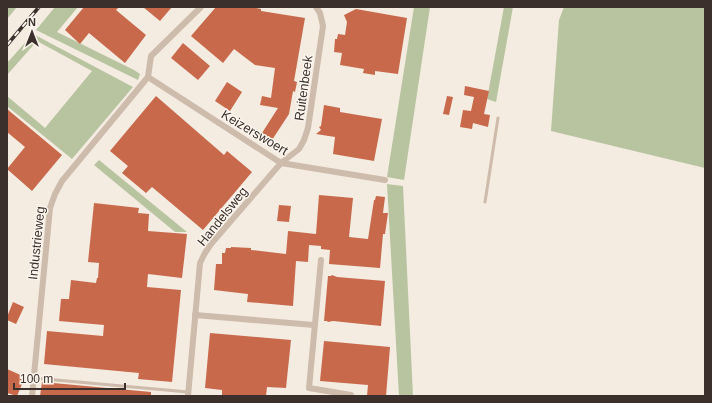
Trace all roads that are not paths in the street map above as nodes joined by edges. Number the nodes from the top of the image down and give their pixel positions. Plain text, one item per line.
1 (200, 7) edge
2 (316, 7) edge
3 (148, 77) junction
4 (498, 118) dead end
5 (281, 163) junction
6 (386, 180) dead end
7 (484, 202) dead end
8 (321, 260) dead end
9 (195, 315) junction
10 (314, 325) junction
11 (34, 378) junction
12 (188, 394) edge
13 (351, 394) dead end
14 (32, 396) edge

1 - 3 street
2 - 5 street, Ruitenbeek
3 - 5 street, Keizerswoert
3 - 11 street, Industrieweg
4 - 7 lane
5 - 6 street, Keizerswoert
5 - 9 street, Handelsweg
8 - 10 street
9 - 10 street
9 - 12 street, Handelsweg
10 - 13 street
11 - 12 lane
11 - 14 street, Industrieweg

